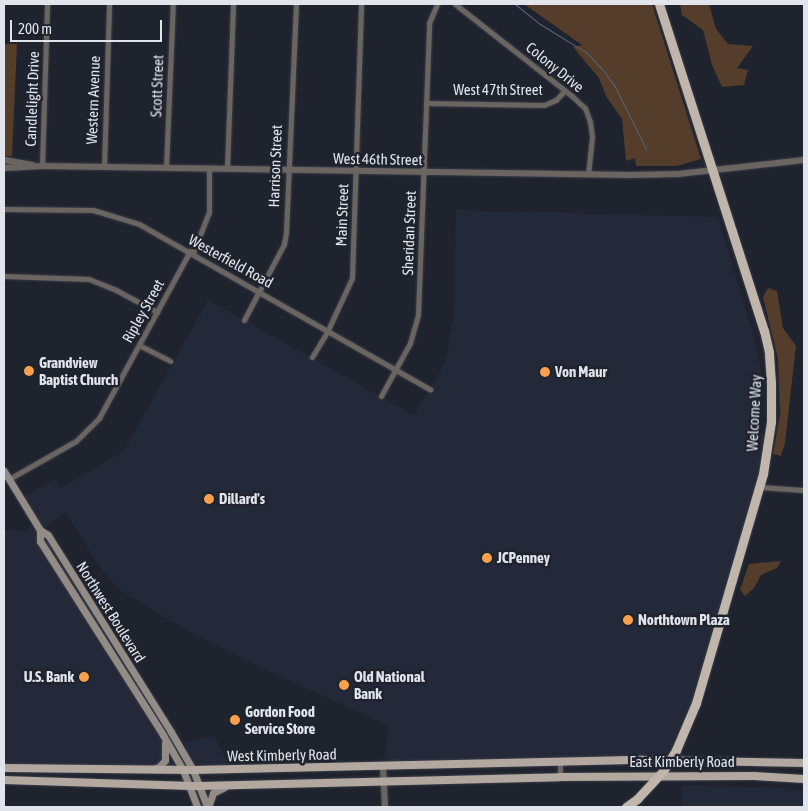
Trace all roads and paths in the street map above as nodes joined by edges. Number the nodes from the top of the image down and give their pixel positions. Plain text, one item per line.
1 (47, 4) edge
2 (109, 4) edge
3 (173, 4) edge
4 (233, 4) edge
5 (296, 4) edge
6 (361, 4) edge
7 (436, 4) edge
8 (455, 4) edge
9 (659, 4) edge
10 (565, 90) junction
11 (426, 103) junction
12 (4, 160) edge
13 (804, 160) edge
14 (42, 166) junction
15 (104, 167) junction
16 (4, 168) edge
17 (166, 168) junction
18 (209, 169) junction
19 (227, 169) junction
20 (288, 170) junction
21 (356, 170) junction
22 (712, 170) junction
23 (423, 172) junction
24 (588, 174) junction
25 (4, 209) edge
26 (191, 252) junction
27 (4, 276) edge
28 (260, 291) junction
29 (157, 312) junction
30 (244, 320) dead end
31 (328, 330) junction
32 (139, 345) junction
33 (312, 357) dead end
34 (170, 361) dead end
35 (396, 369) junction
36 (430, 389) dead end
37 (380, 396) dead end
38 (4, 471) edge
39 (9, 479) junction
40 (759, 487) junction
41 (804, 490) edge
42 (40, 530) junction
43 (163, 735) junction
44 (669, 761) junction
45 (560, 762) junction
46 (804, 763) edge
47 (384, 767) junction
48 (4, 768) edge
49 (152, 770) junction
50 (183, 770) junction
51 (193, 770) junction
52 (659, 776) junction
53 (560, 777) junction
54 (804, 779) edge
55 (4, 780) edge
56 (384, 781) junction
57 (235, 785) junction
58 (189, 786) junction
59 (200, 786) junction
60 (197, 807) edge
61 (208, 807) edge
62 (385, 807) edge
63 (626, 807) edge

1 - 14 street, Candlelight Drive
2 - 15 street, Western Avenue
3 - 17 street, Scott Street
4 - 19 street
5 - 20 street, Harrison Street
6 - 21 street, Main Street
7 - 11 street, Sheridan Street
8 - 10 street, Colony Drive
9 - 22 highway, Welcome Way
10 - 11 street, West 47th Street
10 - 24 street, Colony Drive
11 - 23 street, Sheridan Street
12 - 14 street, West 46th Street
13 - 22 street, West 46th Street
14 - 15 street, West 46th Street
14 - 16 street, West 46th Street
15 - 17 street, West 46th Street
17 - 18 street, West 46th Street
18 - 19 street, West 46th Street
18 - 26 street, Ripley Street
19 - 20 street, West 46th Street
20 - 21 street, West 46th Street
20 - 28 street, Harrison Street
21 - 23 street, West 46th Street
21 - 31 street, Main Street
22 - 24 street, West 46th Street
22 - 40 highway, Welcome Way
23 - 24 street, West 46th Street
23 - 35 street, Sheridan Street
25 - 26 street, Westerfield Road
26 - 28 street, Westerfield Road
26 - 29 street, Ripley Street
27 - 29 street
28 - 30 street, Harrison Street
28 - 31 street, Westerfield Road
29 - 32 street, Ripley Street
31 - 33 street, Main Street
31 - 35 street, Westerfield Road
32 - 34 street
32 - 39 street, Ripley Street
35 - 36 street, Westerfield Road
35 - 37 street, Sheridan Street
38 - 39 main road, Northwest Boulevard
39 - 42 main road, Northwest Boulevard
40 - 41 street
40 - 44 highway, Welcome Way
42 - 43 main road, Northwest Boulevard
42 - 51 main road, Northwest Boulevard
43 - 49 main road
43 - 50 main road, Northwest Boulevard
44 - 45 main road, East Kimberly Road
44 - 46 main road, East Kimberly Road
44 - 52 highway, Welcome Way
45 - 47 main road, West Kimberly Road
45 - 53 street
47 - 51 main road, West Kimberly Road
47 - 56 street
48 - 49 main road, West Kimberly Road
49 - 50 main road, West Kimberly Road
50 - 51 main road, West Kimberly Road
50 - 58 main road
51 - 59 main road
52 - 53 main road, East Kimberly Road
52 - 54 main road, East Kimberly Road
52 - 63 highway, Welcome Way
53 - 56 main road, West Kimberly Road
55 - 58 main road, West Kimberly Road
56 - 57 main road, West Kimberly Road
56 - 62 street
57 - 59 main road, West Kimberly Road
57 - 61 main road
58 - 59 main road, West Kimberly Road
58 - 60 main road
59 - 61 main road

